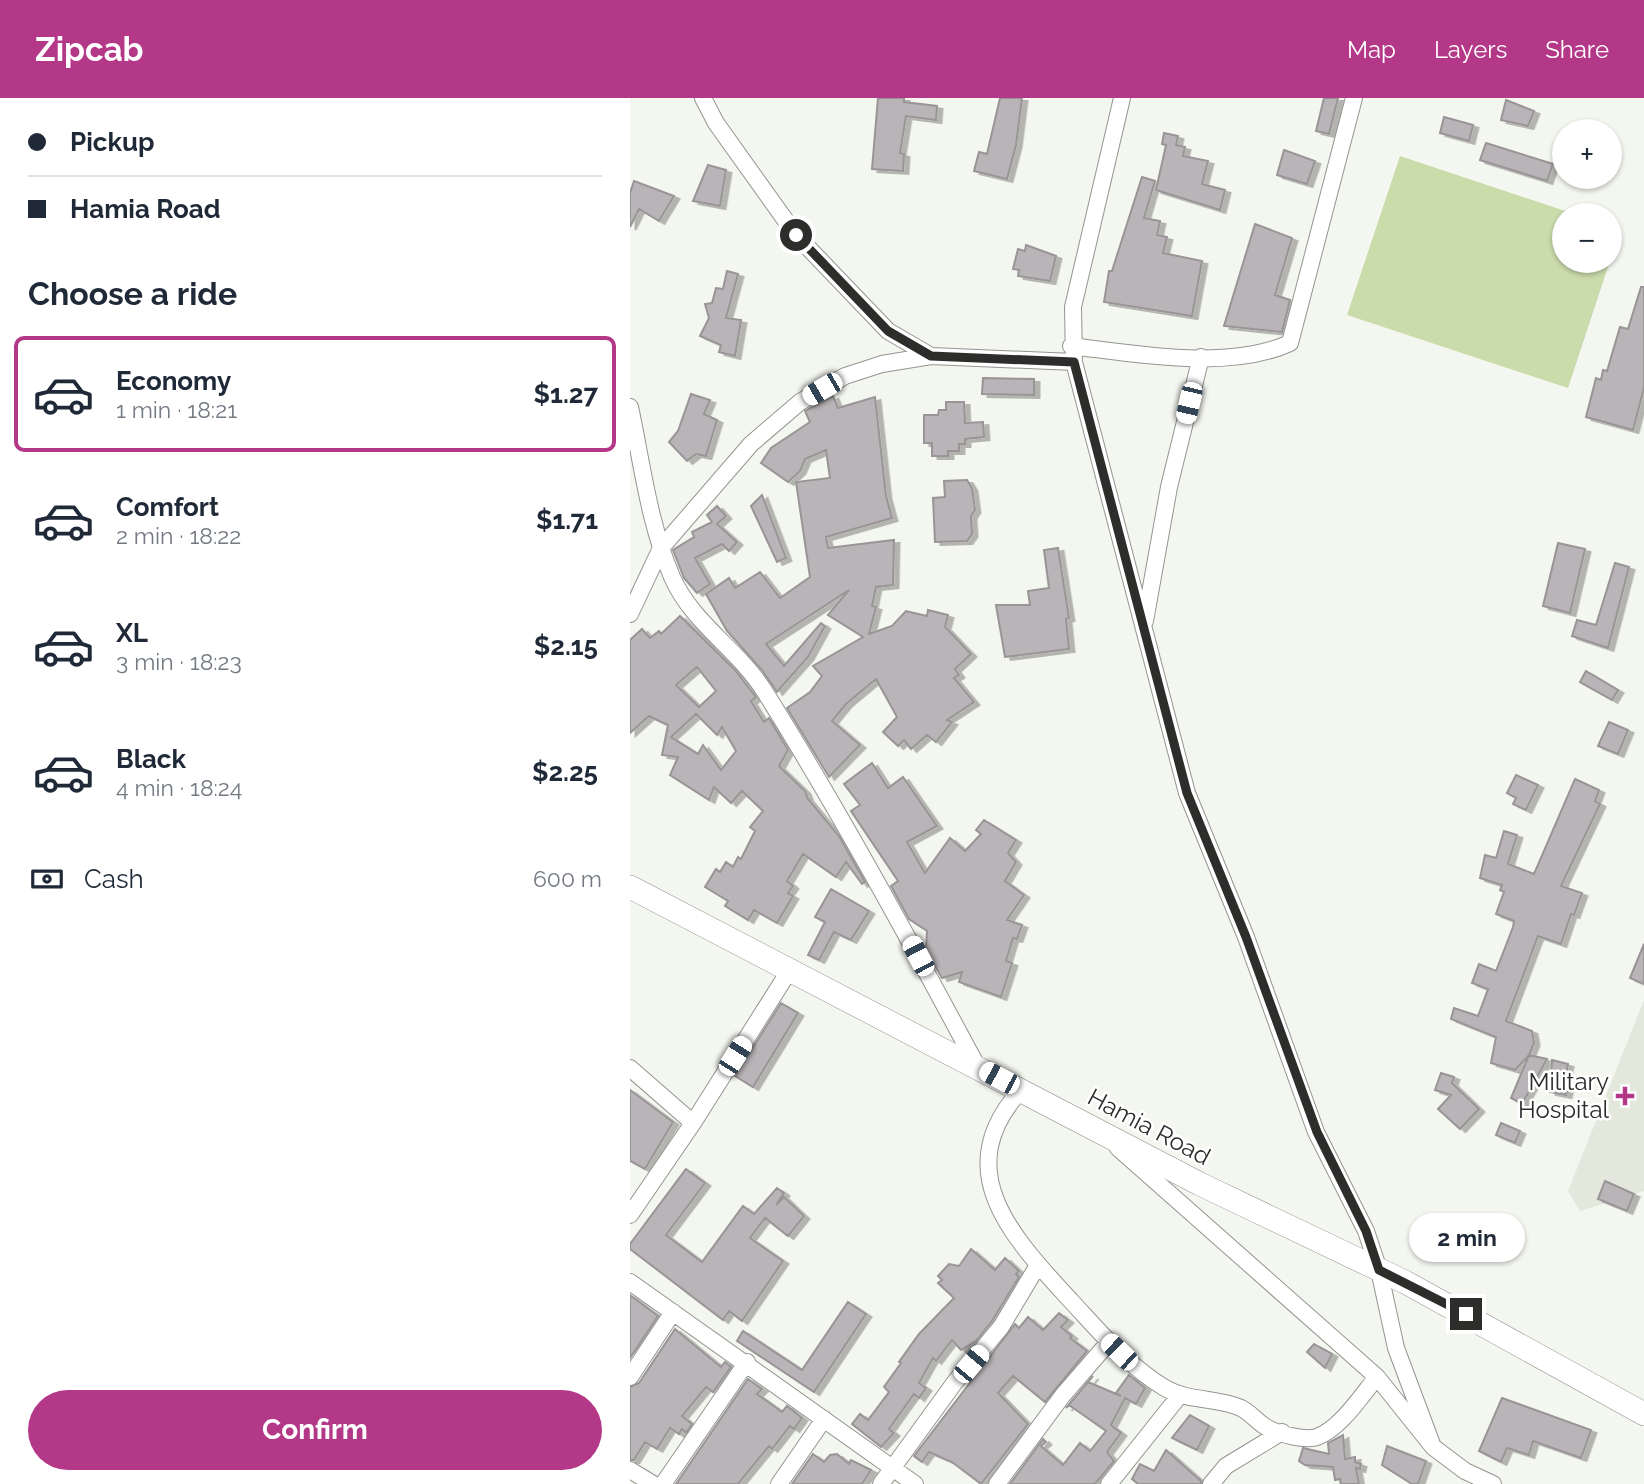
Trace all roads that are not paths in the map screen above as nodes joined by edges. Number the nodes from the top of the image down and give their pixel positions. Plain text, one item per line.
1 (703, 98) edge
2 (1122, 98) edge
3 (1354, 98) edge
4 (1073, 354) junction
5 (931, 356) junction
6 (1201, 357) junction
7 (630, 407) edge
8 (661, 548) junction
9 (630, 614) edge
10 (1144, 624) junction
11 (630, 887) edge
12 (791, 968) junction
13 (977, 1066) junction
14 (630, 1069) edge
15 (1021, 1090) junction
16 (693, 1123) junction
17 (1095, 1128) junction
18 (630, 1214) edge
19 (1038, 1265) junction
20 (1379, 1270) junction
21 (630, 1282) edge
22 (673, 1312) junction
23 (1109, 1342) junction
24 (747, 1362) junction
25 (630, 1377) edge
26 (1377, 1377) junction
27 (1180, 1395) junction
28 (1644, 1414) edge
29 (824, 1419) junction
30 (1282, 1432) junction
31 (1433, 1447) junction
32 (891, 1469) junction
33 (630, 1471) edge
34 (653, 1484) edge
35 (663, 1484) edge
36 (779, 1484) edge
37 (881, 1484) edge
38 (915, 1484) edge
39 (997, 1484) edge
40 (1109, 1484) edge
41 (1211, 1484) edge
42 (1493, 1484) edge

1 - 5 street
2 - 4 street
3 - 6 street
4 - 5 street
4 - 6 street
4 - 10 street
5 - 8 street
6 - 10 street
7 - 8 street
8 - 9 street
8 - 13 street
10 - 20 street
11 - 12 street, Hamia Road
12 - 13 street, Hamia Road
12 - 16 street
13 - 15 street, Hamia Road
14 - 16 street
15 - 17 street, Hamia Road
15 - 19 street
16 - 18 street
17 - 20 street, Hamia Road
17 - 26 street
19 - 23 street
19 - 32 street
20 - 28 street, Hamia Road
20 - 31 street
21 - 22 street
22 - 24 street
22 - 25 street
23 - 27 street
23 - 39 street
24 - 29 street
24 - 35 street
26 - 30 street
26 - 31 street
27 - 30 street
27 - 40 street
29 - 32 street
29 - 36 street
30 - 41 street
31 - 42 street
32 - 37 street
32 - 38 street
33 - 34 street

